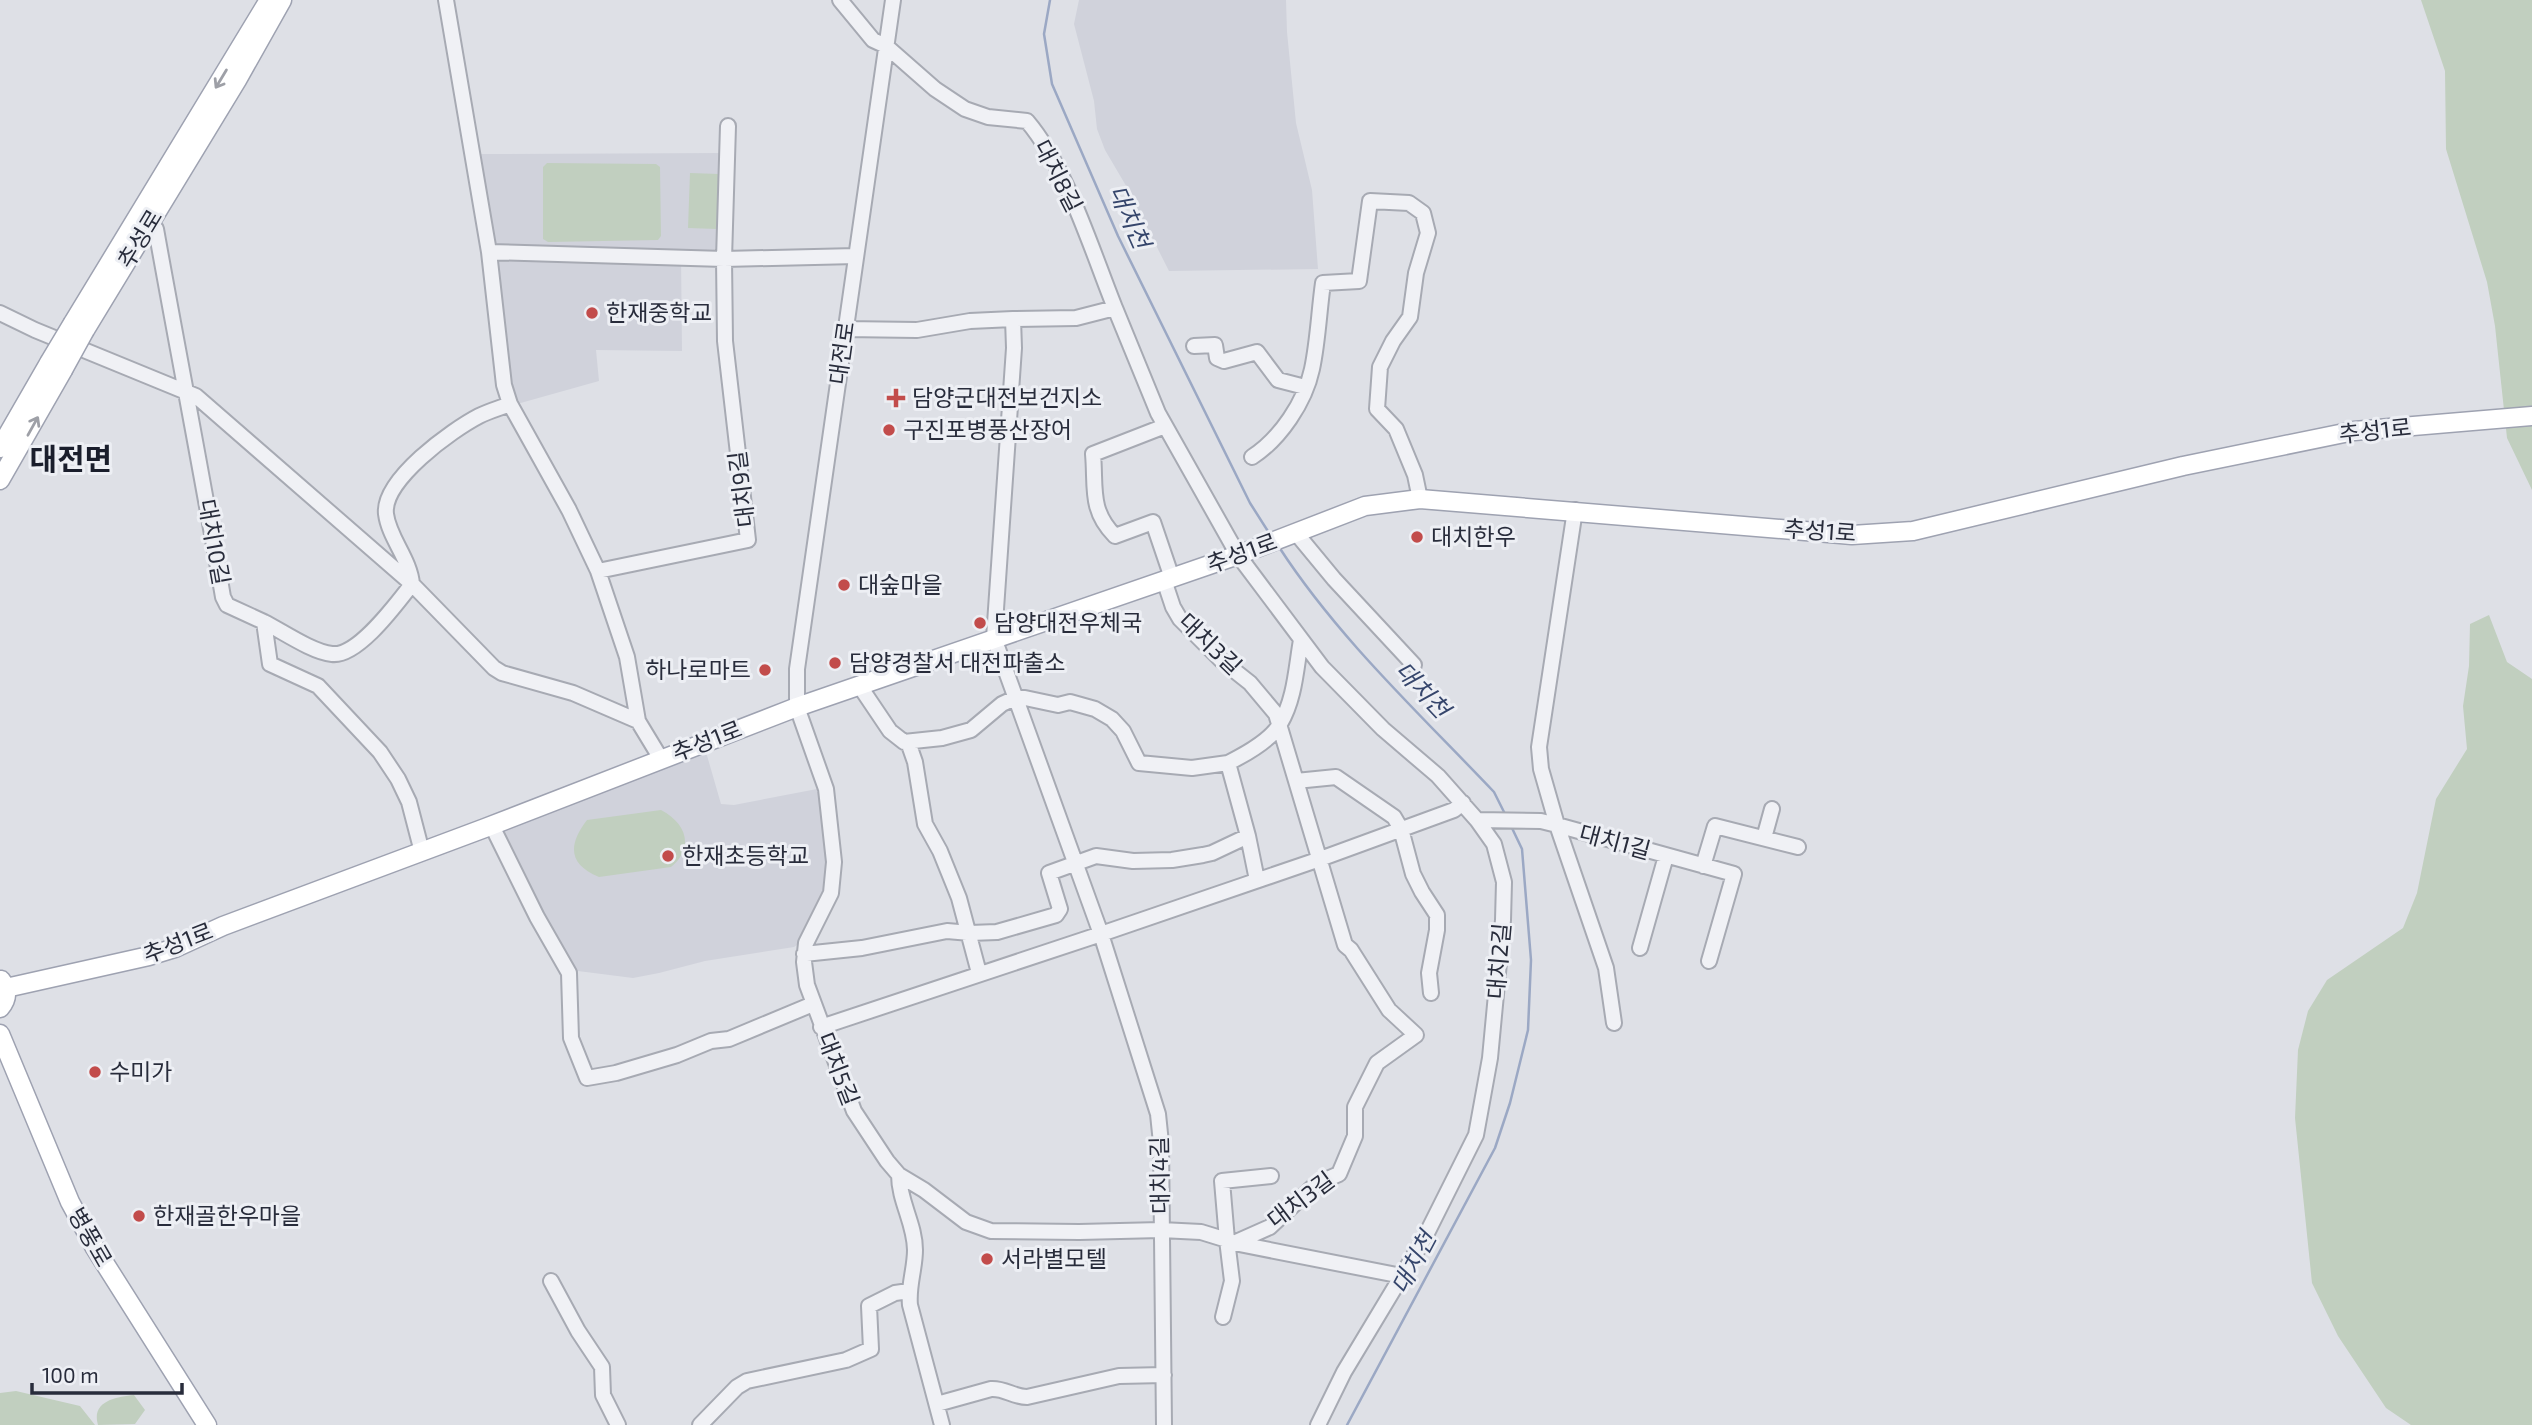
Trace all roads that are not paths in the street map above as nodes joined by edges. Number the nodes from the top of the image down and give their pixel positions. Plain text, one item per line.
1 (269, 0) edge
2 (282, 0) edge
3 (446, 0) edge
4 (840, 0) edge
5 (893, 0) edge
6 (886, 46) junction
7 (728, 126) dead end
8 (156, 229) dead end
9 (489, 252) junction
10 (856, 256) junction
11 (724, 259) junction
12 (1115, 308) junction
13 (0, 313) edge
14 (1013, 318) junction
15 (79, 326) junction
16 (845, 329) junction
17 (1194, 346) dead end
18 (56, 367) junction
19 (1305, 387) junction
20 (184, 391) junction
21 (510, 404) junction
22 (2532, 416) edge
23 (1165, 426) junction
24 (0, 448) edge
25 (1252, 457) dead end
26 (0, 480) edge
27 (1420, 499) junction
28 (1575, 510) junction
29 (1296, 533) junction
30 (1238, 555) junction
31 (598, 571) junction
32 (1168, 579) junction
33 (412, 584) junction
34 (264, 622) junction
35 (994, 638) junction
36 (1301, 640) junction
37 (1414, 665) dead end
38 (859, 685) junction
39 (1015, 698) junction
40 (797, 707) junction
41 (638, 721) junction
42 (1279, 726) junction
43 (908, 742) junction
44 (661, 759) junction
45 (1228, 763) junction
46 (1296, 781) junction
47 (1463, 803) junction
48 (1772, 808) dead end
49 (1483, 820) junction
50 (1557, 825) junction
51 (492, 826) junction
52 (1401, 829) junction
53 (1248, 836) junction
54 (1764, 838) junction
55 (1798, 847) dead end
56 (422, 852) junction
57 (1666, 856) junction
58 (1320, 859) junction
59 (1075, 862) junction
60 (1703, 866) junction
61 (1257, 880) junction
62 (970, 933) junction
63 (1101, 934) junction
64 (1640, 948) dead end
65 (804, 954) junction
66 (1709, 961) dead end
67 (979, 974) junction
68 (3, 984) edge
69 (1431, 993) dead end
70 (813, 1004) junction
71 (0, 1008) edge
72 (1614, 1023) dead end
73 (821, 1027) junction
74 (0, 1034) edge
75 (899, 1175) junction
76 (1271, 1176) dead end
77 (1161, 1230) junction
78 (1230, 1241) junction
79 (1402, 1276) junction
80 (551, 1281) dead end
81 (909, 1291) junction
82 (1223, 1317) dead end
83 (1164, 1374) junction
84 (937, 1404) junction
85 (207, 1425) edge
86 (618, 1425) edge
87 (700, 1425) edge
88 (942, 1425) edge
89 (1164, 1425) edge
90 (1318, 1425) edge

1 -> 15 main road, 추성로
2 - 15 main road, 추성로
3 - 9 street
4 - 6 street, 대치8길
5 - 6 street, 대전로
6 - 10 street, 대전로
6 - 12 street, 대치8길
7 - 11 street
8 - 20 street, 대치10길
9 - 11 street
9 - 21 street
10 - 11 street
10 - 16 street, 대전로
11 - 31 street, 대치9길
12 - 14 street
12 - 23 street, 대치8길
13 - 20 street
14 - 16 street
14 - 35 street
15 - 18 main road, 추성로, bridge
16 - 40 street, 대전로
17 - 19 street
18 - 24 main road, 추성로
26 -> 18 main road, 추성로
19 - 25 street
19 - 27 street
20 - 33 street
20 - 34 street, 대치10길
21 - 31 street
21 - 33 street
22 - 28 main road, 추성1로
23 - 30 street, 대치8길
23 - 32 street, 대치3길
27 - 28 main road, 추성1로
27 - 29 main road, 추성1로
28 - 50 street, 대치1길
29 - 30 main road, 추성1로
29 - 37 street
30 - 32 main road, 추성1로
30 - 36 street, 대치2길
31 - 41 street
32 - 35 main road, 추성1로
32 - 42 street, 대치3길
33 - 34 street, 대치10길
33 - 41 street
34 - 56 street
35 - 38 main road, 추성1로
35 - 39 street, 대치4길
36 - 42 street
36 - 47 street, 대치2길
38 - 40 main road, 추성1로
38 - 43 street
39 - 43 street
39 - 45 street
39 - 59 street, 대치4길
40 - 44 main road, 추성1로
40 - 65 street, 대치5길
41 - 44 street
42 - 45 street
42 - 46 street, 대치3길
43 - 62 street
44 - 51 main road, 추성1로
45 - 53 street
46 - 52 street
46 - 58 street, 대치3길
47 - 49 street, 대치2길
47 - 52 street
48 - 54 street
49 - 50 street
49 - 79 street, 대치2길
50 - 57 street, 대치1길
50 - 72 street
51 - 56 main road, 추성1로
51 - 70 street
52 - 58 street
52 - 69 street
53 - 59 street
53 - 61 street
54 - 55 street
54 - 60 street
56 - 68 main road, 추성1로
57 - 60 street, 대치1길
57 - 64 street
58 - 61 street
58 - 78 street, 대치3길
59 - 62 street
59 - 63 street, 대치4길
60 - 66 street, 대치1길
61 - 63 street
62 - 65 street
62 - 67 street
63 - 67 street
63 - 77 street, 대치4길
65 - 70 street, 대치5길
67 - 73 street
68 - 71 main road
70 - 73 street, 대치5길
73 - 75 street, 대치5길
74 - 85 main road, 병풍로
75 - 77 street
75 - 81 street, 대치5길
76 - 78 street
77 - 78 street
77 - 83 street, 대치4길
78 - 79 street
78 - 82 street
79 - 90 street, 대치2길
80 - 86 street
81 - 84 street, 대치5길
81 - 87 street
83 - 84 street
83 - 89 street, 대치4길
84 - 88 street, 대치5길

